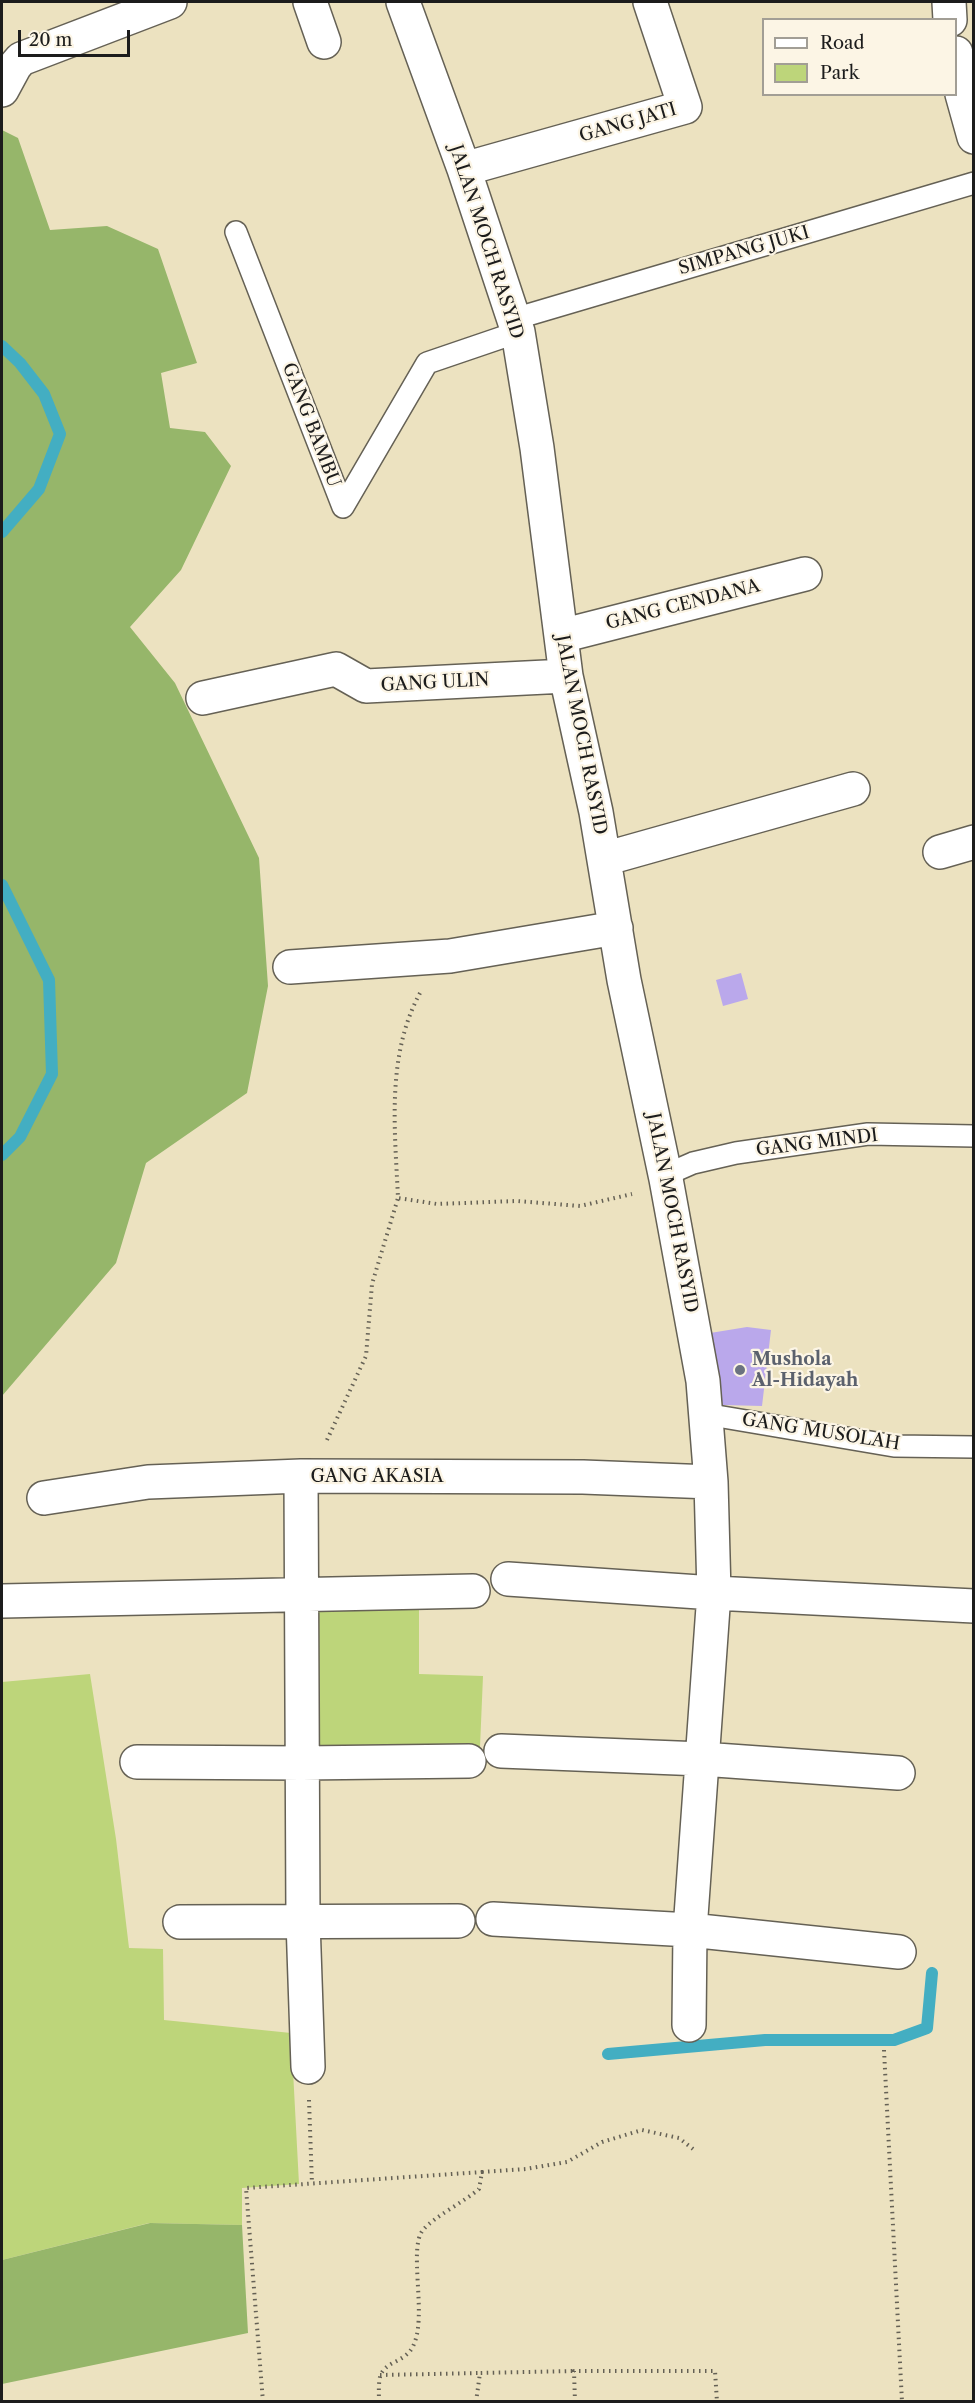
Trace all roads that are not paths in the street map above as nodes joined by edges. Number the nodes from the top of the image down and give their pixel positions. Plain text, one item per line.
1 (171, 2) edge
2 (310, 2) edge
3 (403, 2) edge
4 (650, 2) edge
5 (949, 2) edge
6 (950, 18) edge
7 (324, 42) dead end
8 (957, 60) edge
9 (2, 90) edge
10 (974, 138) edge
11 (464, 169) junction
12 (974, 183) edge
13 (236, 232) dead end
14 (516, 325) junction
15 (805, 574) dead end
16 (561, 636) junction
17 (566, 676) junction
18 (203, 698) dead end
19 (853, 789) dead end
20 (974, 842) edge
21 (940, 852) dead end
22 (604, 859) junction
23 (616, 928) junction
24 (290, 967) dead end
25 (974, 1136) edge
26 (666, 1179) junction
27 (705, 1414) junction
28 (974, 1447) edge
29 (301, 1476) junction
30 (711, 1482) junction
31 (44, 1498) dead end
32 (508, 1579) dead end
33 (473, 1591) dead end
34 (714, 1593) junction
35 (302, 1596) junction
36 (2, 1601) edge
37 (974, 1605) edge
38 (501, 1751) dead end
39 (702, 1759) junction
40 (470, 1761) dead end
41 (137, 1762) dead end
42 (302, 1763) junction
43 (898, 1773) dead end
44 (493, 1919) dead end
45 (459, 1920) dead end
46 (303, 1921) junction
47 (180, 1922) dead end
48 (690, 1930) junction
49 (899, 1952) dead end
50 (688, 2025) dead end
51 (308, 2067) road end

1 - 9 street
2 - 7 street
3 - 11 street, JALAN MOCH RASYID
4 - 11 street, GANG JATI
5 - 6 street
8 - 10 street
11 - 14 street, JALAN MOCH RASYID
12 - 14 lane, SIMPANG JUKI
13 - 14 lane, GANG BAMBU
14 - 16 street, JALAN MOCH RASYID
15 - 16 street, GANG CENDANA
16 - 17 street, JALAN MOCH RASYID
17 - 18 street, GANG ULIN
17 - 22 street, JALAN MOCH RASYID
19 - 22 street
20 - 21 street
22 - 23 street, JALAN MOCH RASYID
23 - 24 street
23 - 26 street, JALAN MOCH RASYID
25 - 26 lane, GANG MINDI
26 - 27 street, JALAN MOCH RASYID
27 - 28 lane, GANG MUSOLAH
27 - 30 street, JALAN MOCH RASYID
29 - 30 street, GANG AKASIA
29 - 31 street, GANG AKASIA
29 - 35 street
30 - 34 street, JALAN MOCH RASYID
32 - 34 street
33 - 35 street
34 - 37 street
34 - 39 street, JALAN MOCH RASYID
35 - 36 street
35 - 42 street
38 - 39 street
39 - 43 street
39 - 48 street, JALAN MOCH RASYID
40 - 42 street
41 - 42 street
42 - 46 street
44 - 48 street
45 - 46 street
46 - 47 street
46 - 51 street
48 - 49 street
48 - 50 street, JALAN MOCH RASYID

